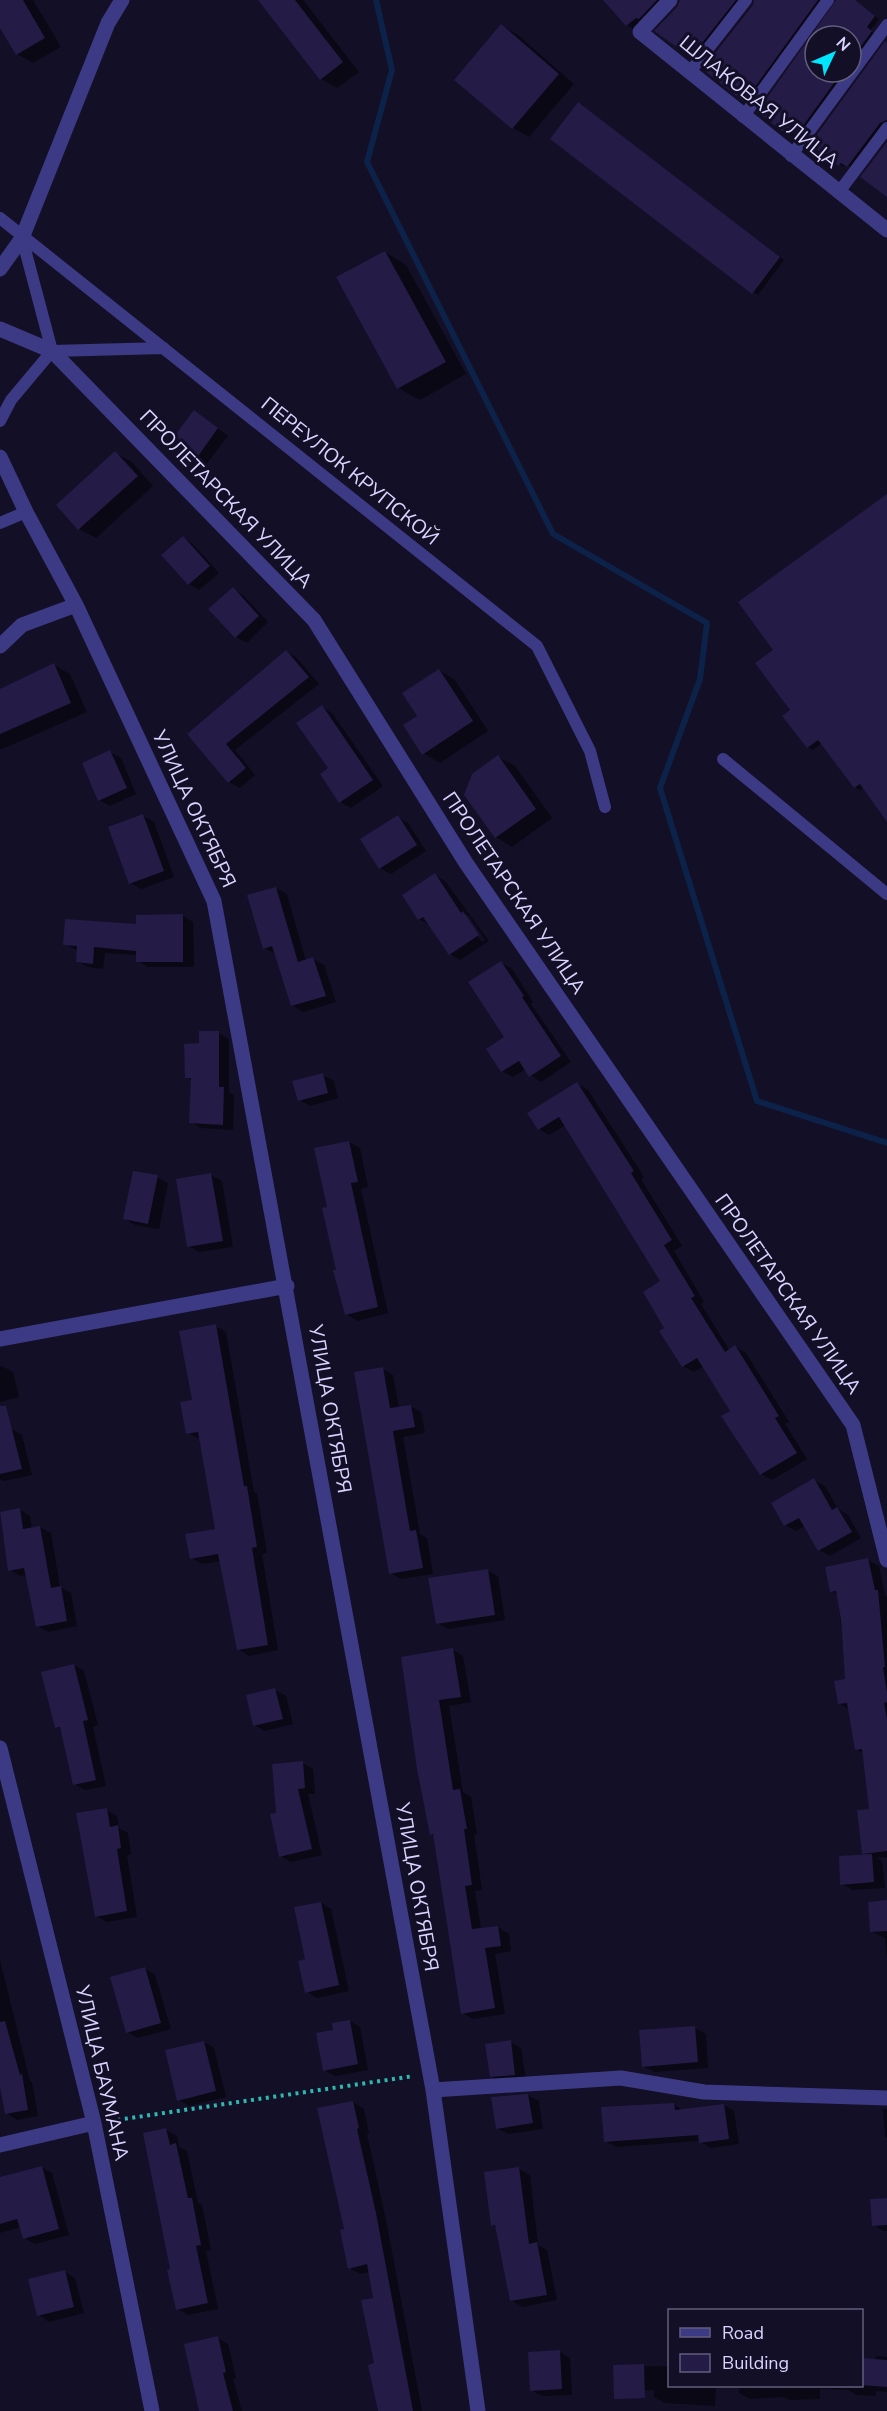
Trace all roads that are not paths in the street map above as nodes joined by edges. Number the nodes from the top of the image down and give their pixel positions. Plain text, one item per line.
1 (122, 0) edge
2 (670, 0) edge
3 (746, 0) edge
4 (828, 0) edge
5 (887, 26) edge
6 (689, 73) junction
7 (743, 117) junction
8 (887, 128) edge
9 (791, 156) junction
10 (839, 192) junction
11 (0, 219) edge
12 (887, 230) edge
13 (22, 238) junction
14 (0, 268) edge
15 (0, 329) edge
16 (164, 348) junction
17 (52, 351) junction
18 (0, 421) edge
19 (0, 457) edge
20 (26, 512) junction
21 (0, 523) edge
22 (76, 605) junction
23 (0, 646) edge
24 (723, 759) dead end
25 (605, 807) dead end
26 (887, 894) edge
27 (287, 1286) junction
28 (0, 1339) edge
29 (887, 1560) edge
30 (0, 1748) edge
31 (433, 2090) junction
32 (887, 2098) edge
33 (94, 2123) junction
34 (0, 2145) edge
35 (152, 2411) edge
36 (478, 2411) edge

1 - 13 street
2 - 6 street, ШЛАКОВАЯ УЛИЦА
3 - 6 lane
4 - 7 lane
5 - 9 lane
6 - 7 street, ШЛАКОВАЯ УЛИЦА
7 - 9 street, ШЛАКОВАЯ УЛИЦА
8 - 10 lane
9 - 10 street, ШЛАКОВАЯ УЛИЦА
10 - 12 street, ШЛАКОВАЯ УЛИЦА
11 - 13 lane, ПЕРЕУЛОК КРУПСКОЙ
13 - 14 street
13 - 16 lane, ПЕРЕУЛОК КРУПСКОЙ
13 - 17 lane
15 - 17 street, ПРОЛЕТАРСКАЯ УЛИЦА
16 - 17 lane
16 - 25 lane, ПЕРЕУЛОК КРУПСКОЙ
17 - 18 lane
17 - 29 street, ПРОЛЕТАРСКАЯ УЛИЦА
19 - 20 street, УЛИЦА ОКТЯБРЯ
20 - 21 lane
20 - 22 street, УЛИЦА ОКТЯБРЯ
22 - 23 street
22 - 27 street, УЛИЦА ОКТЯБРЯ
24 - 26 lane
27 - 28 street
27 - 31 street, УЛИЦА ОКТЯБРЯ
30 - 33 street, УЛИЦА БАУМАНА
31 - 32 street
31 - 36 street, УЛИЦА ОКТЯБРЯ
33 - 34 street
33 - 35 street, УЛИЦА БАУМАНА

